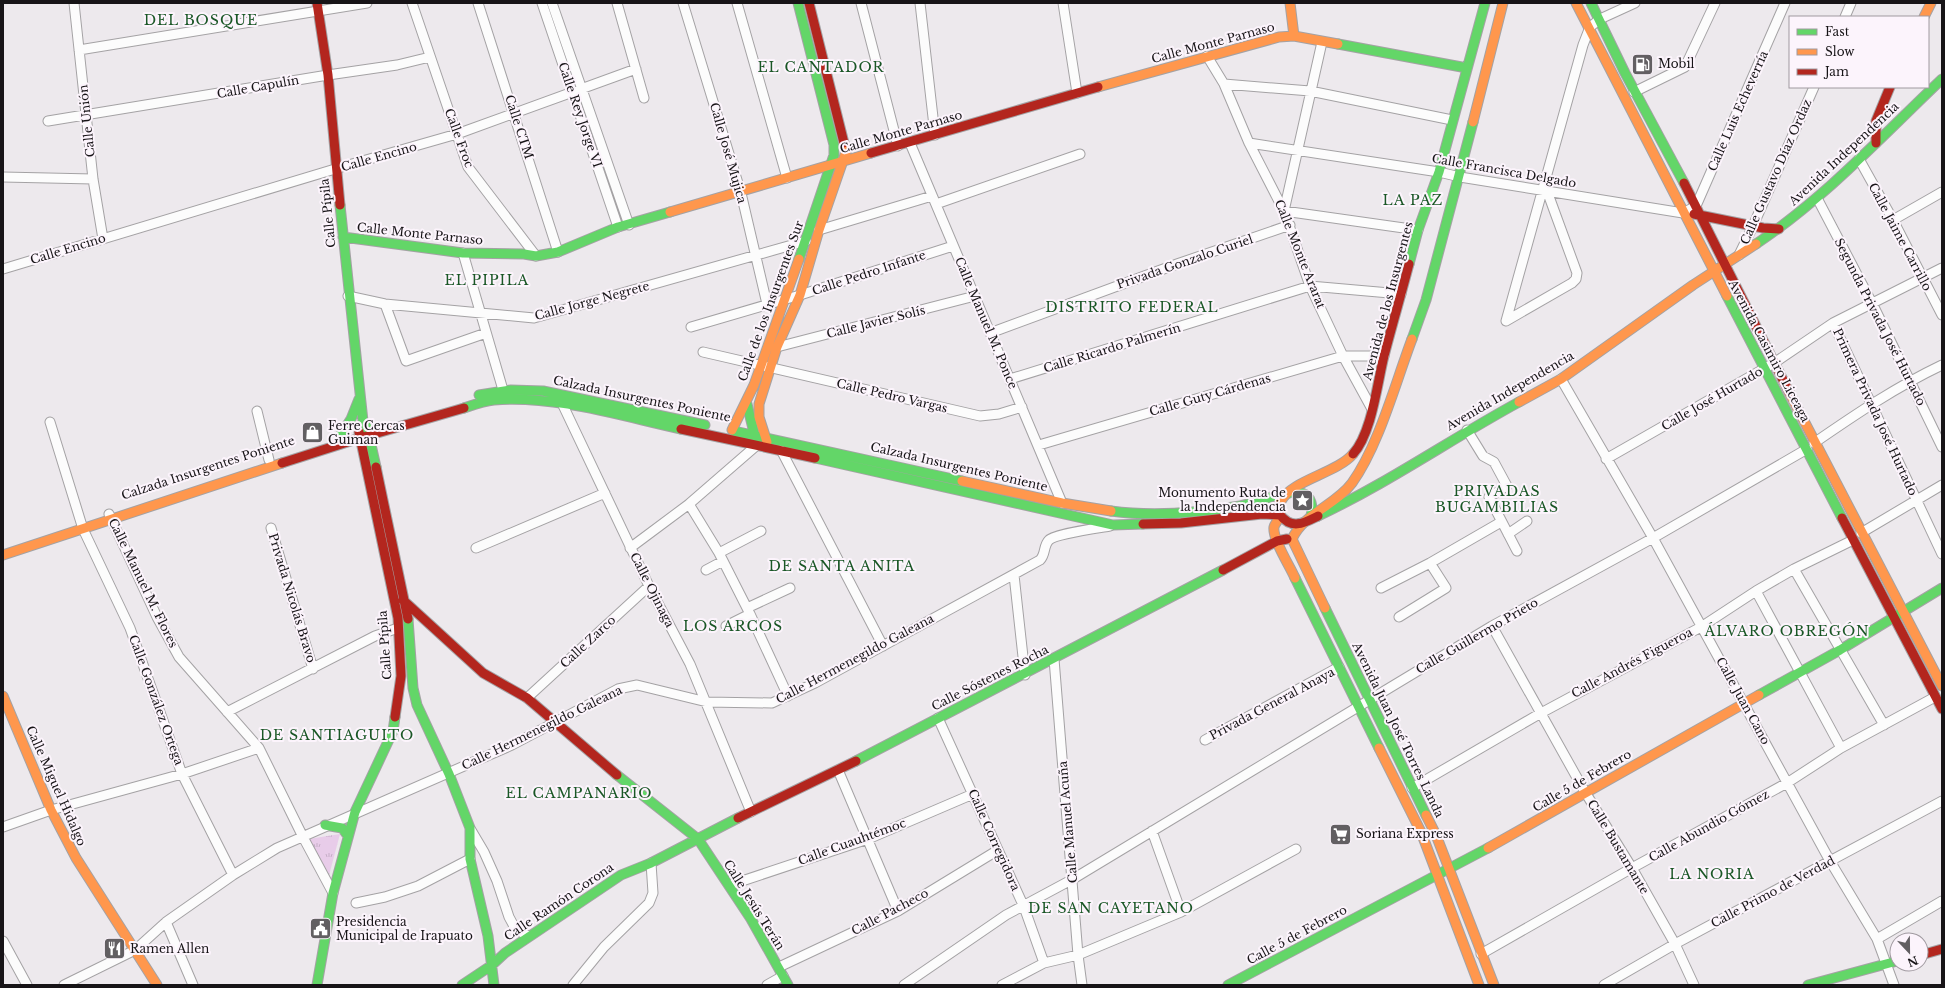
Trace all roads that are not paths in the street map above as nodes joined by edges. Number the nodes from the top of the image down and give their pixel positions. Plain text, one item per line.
1 (74, 3) edge
2 (367, 3) edge
3 (412, 3) edge
4 (478, 3) edge
5 (542, 3) edge
6 (552, 3) edge
7 (617, 3) edge
8 (683, 3) edge
9 (737, 3) edge
10 (798, 3) edge
11 (809, 3) edge
12 (861, 3) edge
13 (920, 3) edge
14 (1063, 3) edge
15 (1290, 3) edge
16 (1485, 3) edge
17 (1503, 3) edge
18 (1576, 3) edge
19 (1591, 3) edge
20 (1635, 3) edge
21 (1715, 3) edge
22 (1785, 3) edge
23 (1851, 3) edge
24 (1931, 3) edge
25 (317, 7) edge
26 (1845, 16) edge
27 (1924, 16) edge
28 (1600, 20) junction
29 (1590, 27) junction
30 (1294, 36) junction
31 (1322, 42) junction
32 (80, 50) junction
33 (1207, 56) junction
34 (430, 57) junction
35 (1467, 68) junction
36 (636, 69) junction
37 (328, 74) junction
38 (1942, 79) edge
39 (1224, 84) junction
40 (1814, 88) edge
41 (1890, 88) edge
42 (576, 90) junction
43 (1310, 91) junction
44 (1634, 92) junction
45 (1077, 93) junction
46 (644, 98) dead end
47 (515, 114) junction
48 (86, 116) junction
49 (1452, 120) junction
50 (48, 121) dead end
51 (458, 134) junction
52 (935, 135) junction
53 (1876, 142) junction
54 (910, 143) junction
55 (1250, 143) junction
56 (898, 146) junction
57 (1298, 149) junction
58 (1080, 154) dead end
59 (1859, 159) junction
60 (844, 161) junction
61 (831, 165) junction
62 (336, 169) junction
63 (1439, 172) junction
64 (3, 177) edge
65 (1460, 177) junction
66 (787, 178) junction
67 (93, 179) junction
68 (1545, 191) junction
69 (1942, 192) edge
70 (741, 193) junction
71 (1817, 198) junction
72 (934, 200) junction
73 (1697, 210) junction
74 (1284, 211) junction
75 (1683, 213) junction
76 (1893, 220) junction
77 (629, 224) junction
78 (1290, 225) junction
79 (1754, 226) junction
80 (618, 227) junction
81 (1779, 229) junction
82 (819, 230) junction
83 (1418, 230) junction
84 (343, 237) junction
85 (103, 239) junction
86 (806, 241) junction
87 (954, 246) junction
88 (558, 252) junction
89 (463, 253) junction
90 (536, 256) junction
91 (755, 256) junction
92 (1738, 257) junction
93 (1725, 265) junction
94 (1942, 268) edge
95 (3, 269) edge
96 (1714, 272) junction
97 (1922, 278) junction
98 (1310, 286) junction
99 (1401, 294) junction
100 (800, 295) junction
101 (348, 296) junction
102 (975, 296) junction
103 (785, 300) junction
104 (385, 304) junction
105 (767, 304) junction
106 (1873, 304) junction
107 (482, 313) junction
108 (1942, 315) edge
109 (1833, 323) junction
110 (691, 327) dead end
111 (486, 333) junction
112 (990, 333) junction
113 (778, 347) junction
114 (703, 352) dead end
115 (1343, 356) junction
116 (1384, 356) junction
117 (1774, 363) junction
118 (1942, 365) edge
119 (762, 366) junction
120 (771, 368) junction
121 (1764, 369) junction
122 (1561, 378) junction
123 (1010, 379) junction
124 (1911, 380) junction
125 (503, 390) junction
126 (558, 392) junction
127 (360, 395) junction
128 (1872, 402) junction
129 (561, 403) junction
130 (747, 404) junction
131 (1022, 407) junction
132 (447, 408) junction
133 (1372, 409) junction
134 (257, 411) dead end
135 (50, 422) dead end
136 (363, 430) junction
137 (732, 430) junction
138 (1467, 430) junction
139 (754, 435) junction
140 (340, 436) junction
141 (766, 437) junction
142 (1814, 443) junction
143 (757, 445) junction
144 (1038, 445) junction
145 (768, 447) junction
146 (1942, 447) edge
147 (316, 448) junction
148 (1807, 449) junction
149 (781, 450) junction
150 (1606, 459) junction
151 (270, 460) junction
152 (1942, 485) edge
153 (605, 493) junction
154 (1290, 493) junction
155 (1916, 501) junction
156 (1062, 503) junction
157 (689, 504) junction
158 (1171, 514) junction
159 (1280, 515) junction
160 (110, 517) junction
161 (1308, 519) junction
162 (1527, 521) dead end
163 (1501, 522) junction
164 (1172, 524) junction
165 (1113, 525) junction
166 (82, 526) junction
167 (271, 528) dead end
168 (761, 530) dead end
169 (1861, 533) junction
170 (1508, 534) junction
171 (1653, 538) junction
172 (1292, 539) junction
173 (1277, 540) junction
174 (1853, 540) junction
175 (3, 546) edge
176 (476, 548) dead end
177 (630, 548) junction
178 (1517, 550) dead end
179 (1942, 554) edge
180 (3, 555) edge
181 (721, 557) junction
182 (1430, 563) junction
183 (1794, 569) junction
184 (706, 570) dead end
185 (1014, 575) junction
186 (649, 586) junction
187 (790, 588) dead end
188 (1381, 588) dead end
189 (1942, 588) edge
190 (1756, 591) junction
191 (392, 593) junction
192 (405, 602) junction
193 (749, 611) junction
194 (1904, 612) junction
195 (1399, 617) dead end
196 (1894, 617) junction
197 (726, 626) dead end
198 (1492, 626) junction
199 (1701, 627) junction
200 (398, 628) junction
201 (883, 646) junction
202 (1840, 650) junction
203 (1054, 659) junction
204 (1339, 667) junction
205 (313, 669) junction
206 (1799, 672) junction
207 (1025, 674) junction
208 (1942, 686) edge
209 (3, 696) edge
210 (788, 696) junction
211 (1935, 697) junction
212 (527, 698) junction
213 (1369, 699) junction
214 (707, 702) junction
215 (1744, 703) junction
216 (417, 705) junction
217 (1358, 706) junction
218 (1942, 709) edge
219 (396, 711) junction
220 (227, 712) junction
221 (1541, 713) junction
222 (938, 718) junction
223 (556, 722) junction
224 (1884, 725) junction
225 (1205, 740) dead end
226 (259, 748) junction
227 (1841, 748) junction
228 (838, 770) junction
229 (182, 774) junction
230 (449, 774) junction
231 (1787, 783) junction
232 (1412, 788) junction
233 (1585, 792) junction
234 (973, 794) junction
235 (1942, 801) edge
236 (51, 810) junction
237 (355, 812) junction
238 (750, 812) junction
239 (325, 825) junction
240 (3, 827) edge
241 (470, 828) junction
242 (1152, 831) junction
243 (348, 836) junction
244 (303, 837) junction
245 (698, 839) junction
246 (868, 839) junction
247 (1296, 849) dead end
248 (998, 850) junction
249 (470, 859) junction
250 (1830, 861) junction
251 (651, 863) junction
252 (1632, 868) junction
253 (1450, 870) junction
254 (233, 875) junction
255 (1437, 875) junction
256 (1073, 880) junction
257 (730, 885) junction
258 (333, 893) junction
259 (1942, 901) edge
260 (356, 903) dead end
261 (1024, 907) junction
262 (898, 910) junction
263 (1181, 912) junction
264 (166, 922) junction
265 (529, 936) junction
266 (1877, 939) junction
267 (3, 940) edge
268 (1675, 944) junction
269 (1942, 949) edge
270 (135, 950) junction
271 (1929, 953) edge
272 (1481, 954) junction
273 (1078, 955) junction
274 (1044, 963) junction
275 (1889, 963) edge
276 (1886, 964) junction
277 (492, 965) junction
278 (779, 967) junction
279 (783, 976) junction
280 (1014, 982) edge
281 (27, 985) edge
282 (64, 985) edge
283 (157, 985) edge
284 (193, 985) edge
285 (317, 985) edge
286 (462, 985) edge
287 (494, 985) edge
288 (572, 985) edge
289 (767, 985) edge
290 (788, 985) edge
291 (904, 985) edge
292 (1002, 985) edge
293 (1082, 985) edge
294 (1228, 985) edge
295 (1479, 985) edge
296 (1494, 985) edge
297 (1604, 985) edge
298 (1694, 985) edge
299 (1808, 985) edge
300 (1894, 985) edge

1 - 32 street, Calle Unión
2 - 25 street
3 - 34 street, Calle Froc
4 - 47 street, Calle CTM
5 - 42 street, Calle Rey Jorge VI
6 - 42 street, Calle Rey Jorge VI
7 - 36 street
8 - 70 street, Calle José Mujica
9 - 66 street
10 - 61 street, Calle de los Insurgentes Sur
11 - 60 street, Calle de los Insurgentes Sur
12 - 56 street
13 - 52 street
14 - 45 street
15 - 30 street
16 - 35 street, Avenida de los Insurgentes
17 - 65 street
18 - 29 street, Avenida Casimiro Liceaga
19 - 28 street, Avenida Casimiro Liceaga
20 - 28 street
21 - 44 street
22 - 73 street, Calle Luis Echeverría
23 - 26 street
24 - 27 street
25 - 32 street
25 - 37 street, Calle Pípila
28 - 29 street
28 - 44 street, Avenida Casimiro Liceaga
29 - 68 street
29 - 75 street, Avenida Casimiro Liceaga
30 - 31 street, Calle Monte Parnaso
30 - 33 street, Calle Monte Parnaso
31 - 35 street, Calle Monte Parnaso
31 - 43 street
32 - 48 street, Calle Unión
33 - 39 street, Calle Monte Ararat
33 - 45 street, Calle Monte Parnaso
34 - 37 street, Calle Capulín
34 - 51 street, Calle Froc
35 - 49 street, Avenida de los Insurgentes
36 - 42 street, Calle Encino
36 - 46 street
37 - 48 street, Calle Capulín
37 - 62 street, Calle Pípila
38 - 53 street, Avenida Independencia
39 - 43 street
39 - 55 street, Calle Monte Ararat
40 - 79 street, Calle Gustavo Díaz Ordaz
41 - 53 street
42 - 47 street, Calle Encino
42 - 77 street, Calle Rey Jorge VI
42 - 80 street, Calle Rey Jorge VI
43 - 49 street
43 - 57 street
44 - 73 street, Avenida Casimiro Liceaga
45 - 52 street, Calle Monte Parnaso
47 - 51 street, Calle Encino
47 - 88 street, Calle CTM
48 - 50 street, Calle Capulín
48 - 67 street, Calle Unión
49 - 63 street, Avenida de los Insurgentes
51 - 62 street, Calle Encino
51 - 90 street, Calle Froc
52 - 54 street, Calle Monte Parnaso
53 - 59 street, Avenida Independencia
54 - 56 street, Calle Monte Parnaso
54 - 72 street, Calle Manuel M. Ponce
55 - 57 street, Calle Francisca Delgado
55 - 74 street, Calle Monte Ararat
56 - 60 street, Calle Monte Parnaso
57 - 63 street, Calle Francisca Delgado
57 - 74 street
58 - 72 street
59 - 71 street, Avenida Independencia
59 - 76 street, Calle Jaime Carrillo
60 - 61 street, Calle Monte Parnaso
60 - 82 street, Calle de los Insurgentes Sur
61 - 66 street, Calle Monte Parnaso
61 - 86 street, Calle de los Insurgentes Sur
62 - 84 street, Calle Pípila
62 - 85 street, Calle Encino
63 - 65 street, Calle Francisca Delgado
63 - 83 street, Avenida de los Insurgentes
64 - 67 street
65 - 68 street, Calle Francisca Delgado
65 - 161 street
66 - 70 street, Calle Monte Parnaso
67 - 85 street, Calle Unión
68 - 68 street
68 - 75 street, Calle Francisca Delgado
69 - 76 street
70 - 77 street, Calle Monte Parnaso
70 - 91 street, Calle José Mujica
71 - 81 street, Avenida Independencia
71 - 106 street, Segunda Privada José Hurtado
72 - 82 street
72 - 87 street, Calle Manuel M. Ponce
73 - 75 street, Calle Francisca Delgado
73 - 79 street, Calle Francisca Delgado
73 - 93 street, Avenida Casimiro Liceaga
74 - 78 street, Calle Monte Ararat
74 - 83 street
75 - 96 street, Avenida Casimiro Liceaga
76 - 97 street, Calle Jaime Carrillo
77 - 80 street, Calle Monte Parnaso
78 - 98 street, Calle Monte Ararat
78 - 112 street, Privada Gonzalo Curiel
79 - 81 street
79 - 92 street, Calle Gustavo Díaz Ordaz
80 - 88 street, Calle Monte Parnaso
81 - 92 street, Avenida Independencia
82 - 100 street, Calle de los Insurgentes Sur
83 - 99 street, Avenida de los Insurgentes
84 - 89 street, Calle Monte Parnaso
84 - 101 street, Calle Pípila
85 - 95 street, Calle Encino
86 - 91 street, Calle Jorge Negrete
86 - 103 street, Calle de los Insurgentes Sur
87 - 100 street, Calle Pedro Infante
87 - 102 street, Calle Manuel M. Ponce
88 - 90 street, Calle Monte Parnaso
89 - 90 street, Calle Monte Parnaso
89 - 107 street
91 - 105 street, Calle José Mujica
91 - 107 street, Calle Jorge Negrete
92 - 93 street, Avenida Independencia
93 - 96 street, Avenida Independencia
93 - 117 street, Avenida Casimiro Liceaga
94 - 97 street, Calle José Hurtado
96 - 121 street, Avenida Casimiro Liceaga
96 - 122 street, Avenida Independencia
97 - 106 street, Calle José Hurtado
97 - 108 street, Calle Jaime Carrillo
98 - 99 street, Calle Ricardo Palmerín
98 - 115 street, Calle Monte Ararat
98 - 123 street, Calle Ricardo Palmerín
99 - 116 street, Avenida de los Insurgentes
100 - 103 street, Calle Pedro Infante
100 - 113 street, Calle de los Insurgentes Sur
101 - 104 street, Calle Jorge Negrete
101 - 127 street, Calle Pípila
102 - 112 street, Calle Manuel M. Ponce
102 - 113 street, Calle Javier Solís
103 - 105 street, Calle Pedro Infante
103 - 119 street, Calle de los Insurgentes Sur
104 - 107 street, Calle Jorge Negrete
104 - 111 street
105 - 110 street, Calle Pedro Infante
106 - 109 street, Calle José Hurtado
106 - 124 street, Segunda Privada José Hurtado
107 - 111 street
109 - 117 street, Calle José Hurtado
109 - 128 street, Primera Privada José Hurtado
111 - 125 street
112 - 123 street, Calle Manuel M. Ponce
113 - 120 street, Calle de los Insurgentes Sur
114 - 119 street, Calle Pedro Vargas
115 - 116 street, Calle Guty Cárdenas
115 - 133 street, Calle Monte Ararat
115 - 144 street, Calle Guty Cárdenas
116 - 133 street, Avenida de los Insurgentes
117 - 121 street, Calle José Hurtado
117 - 142 street, Avenida Casimiro Liceaga
118 - 124 street
119 - 120 street, Calle Pedro Vargas
119 - 130 street, Calle de los Insurgentes Sur
120 - 131 street, Calle Pedro Vargas
120 - 141 street, Calle de los Insurgentes Sur
121 - 148 street, Avenida Casimiro Liceaga
121 - 150 street, Calle José Hurtado
122 - 138 street, Avenida Independencia
122 - 150 street, Calle Juan Cano
123 - 131 street, Calle Manuel M. Ponce
124 - 128 street
124 - 146 street, Segunda Privada José Hurtado
125 - 126 street, Calzada Insurgentes Poniente
125 - 132 street, Calzada Insurgentes Poniente
126 - 129 street, Calle Ojinaga
126 - 137 street, Calzada Insurgentes Poniente
127 - 136 street, Calle Pípila
127 - 140 street
128 - 142 street
128 - 155 street, Primera Privada José Hurtado
129 - 132 street, Calzada Insurgentes Poniente
129 - 143 street, Calzada Insurgentes Poniente
129 - 153 street, Calle Ojinaga
130 - 137 street, Calle de los Insurgentes Sur
130 - 139 street
131 - 144 street, Calle Manuel M. Ponce
132 - 136 street, Calzada Insurgentes Poniente
133 - 154 street, Avenida de los Insurgentes
134 - 151 street
135 - 166 street, Calle González Ortega
136 - 140 street, Calzada Insurgentes Poniente
136 - 147 street, Calzada Insurgentes Poniente
136 - 191 street, Calle Pípila
136 - 192 street, Calle Pípila
137 - 139 street, Calzada Insurgentes Poniente
138 - 161 street, Avenida Independencia
138 - 163 street
139 - 141 street, Calzada Insurgentes Poniente
139 - 143 street
140 - 147 street, Calzada Insurgentes Poniente
141 - 145 street, Calle de los Insurgentes Sur
141 - 156 street, Calzada Insurgentes Poniente
142 - 169 street, Avenida Casimiro Liceaga
143 - 145 street, Calzada Insurgentes Poniente
143 - 157 street
144 - 156 street, Calle Manuel M. Ponce
145 - 149 street, Calzada Insurgentes Poniente
147 - 151 street, Calzada Insurgentes Poniente
147 - 160 street, Calzada Insurgentes Poniente
148 - 171 street, Calle Guillermo Prieto
148 - 174 street, Avenida Casimiro Liceaga
149 - 165 street, Calzada Insurgentes Poniente
149 - 201 street
150 - 171 street, Calle Juan Cano
151 - 160 street, Calzada Insurgentes Poniente
152 - 155 street
153 - 176 street
153 - 177 street, Calle Ojinaga
154 - 158 street, Calzada Insurgentes Poniente
154 - 159 street, Avenida de los Insurgentes
154 - 161 street
155 - 169 street
155 - 179 street, Primera Privada José Hurtado
156 - 158 street, Calzada Insurgentes Poniente
157 - 177 street
157 - 181 street
158 - 164 street
159 - 161 street
159 - 164 street, Calzada Insurgentes Poniente
159 - 173 street, Avenida Juan José Torres Landa
160 - 166 street, Calzada Insurgentes Poniente
160 - 220 street, Calle Manuel M. Flores
161 - 172 street
162 - 170 street
163 - 170 street
163 - 182 street
164 - 165 street, Calzada Insurgentes Poniente
165 - 185 street, Calle Hermenegildo Galeana
166 - 175 street, Calzada Insurgentes Poniente
166 - 180 street, Calzada Insurgentes Poniente
166 - 229 street, Calle González Ortega
167 - 205 street, Privada Nicolás Bravo
168 - 181 street
169 - 194 street, Avenida Casimiro Liceaga
170 - 178 street
171 - 198 street, Calle Guillermo Prieto
171 - 199 street, Calle Juan Cano
172 - 173 street, Calle Sóstenes Rocha
172 - 213 street, Avenida Juan José Torres Landa
173 - 203 street, Calle Sóstenes Rocha
173 - 204 street, Avenida Juan José Torres Landa
174 - 183 street, Calle Andrés Figueroa
174 - 196 street, Avenida Casimiro Liceaga
177 - 186 street, Calle Ojinaga
181 - 184 street
181 - 193 street
182 - 188 street
182 - 195 street
183 - 190 street, Calle Andrés Figueroa
183 - 202 street
185 - 201 street, Calle Hermenegildo Galeana
185 - 207 street
186 - 212 street, Calle Zarco
186 - 214 street, Calle Ojinaga
187 - 193 street
189 - 194 street, Calle 5 de Febrero
190 - 199 street, Calle Andrés Figueroa
190 - 206 street
191 - 192 street, Calle Jesús Terán
191 - 200 street, Calle Pípila
192 - 212 street, Calle Jesús Terán
192 - 216 street, Calle Pípila
193 - 197 street
193 - 210 street
194 - 196 street, Calle 5 de Febrero
194 - 208 street, Avenida Casimiro Liceaga
196 - 202 street, Calle 5 de Febrero
196 - 211 street, Avenida Casimiro Liceaga
198 - 213 street, Calle Guillermo Prieto
198 - 221 street, Calle Bustamante
199 - 215 street, Calle Juan Cano
199 - 221 street, Calle Andrés Figueroa
200 - 205 street
200 - 219 street, Calle Pípila
201 - 210 street, Calle Hermenegildo Galeana
202 - 206 street, Calle 5 de Febrero
202 - 224 street
203 - 207 street, Calle Sóstenes Rocha
203 - 256 street, Calle Manuel Acuña
204 - 217 street, Avenida Juan José Torres Landa
204 - 225 street, Privada General Anaya
205 - 220 street
206 - 215 street, Calle 5 de Febrero
206 - 227 street
207 - 222 street, Calle Sóstenes Rocha
209 - 236 street, Calle Miguel Hidalgo
210 - 214 street, Calle Hermenegildo Galeana
211 - 218 street, Avenida Casimiro Liceaga
211 - 224 street, Calle Abundio Gómez
212 - 223 street, Calle Jesús Terán
213 - 217 street, Calle Guillermo Prieto
213 - 232 street, Avenida Juan José Torres Landa
214 - 223 street, Calle Hermenegildo Galeana
214 - 238 street, Calle Ojinaga
215 - 231 street, Calle Juan Cano
215 - 233 street, Calle 5 de Febrero
216 - 219 street
216 - 230 street, Calle Pípila
217 - 242 street, Calle Guillermo Prieto
217 - 255 street, Avenida Juan José Torres Landa
219 - 237 street, Calle Pípila
220 - 226 street, Calle Manuel M. Flores
221 - 232 street, Calle Andrés Figueroa
221 - 233 street, Calle Bustamante
222 - 228 street, Calle Sóstenes Rocha
222 - 234 street, Calle Corregidora
223 - 230 street, Calle Hermenegildo Galeana
223 - 245 street, Calle Jesús Terán
224 - 227 street, Calle Abundio Gómez
226 - 229 street
226 - 244 street, Calle Manuel M. Flores
227 - 231 street, Calle Abundio Gómez
228 - 238 street, Calle Sóstenes Rocha
228 - 246 street
229 - 236 street
229 - 254 street, Calle González Ortega
230 - 237 street, Calle Hermenegildo Galeana
230 - 241 street, Calle Pípila
231 - 250 street, Calle Juan Cano
231 - 252 street, Calle Abundio Gómez
232 - 253 street, Avenida Juan José Torres Landa
233 - 252 street, Calle Bustamante
233 - 253 street, Calle 5 de Febrero
234 - 246 street, Calle Cuauhtémoc
234 - 248 street, Calle Corregidora
235 - 250 street, Calle Primo de Verdad
236 - 240 street
236 - 270 street, Calle Miguel Hidalgo
237 - 239 street, Calle Hermenegildo Galeana
237 - 243 street, Calle Pípila
238 - 245 street, Calle Sóstenes Rocha
239 - 243 street
239 - 244 street, Calle Hermenegildo Galeana
241 - 249 street
241 - 265 street
242 - 256 street, Calle Guillermo Prieto
242 - 263 street
243 - 258 street, Calle Pípila
244 - 254 street, Calle Hermenegildo Galeana
244 - 258 street, Calle Manuel M. Flores
245 - 251 street, Calle Ramón Corona
245 - 257 street, Calle Jesús Terán
246 - 257 street, Calle Cuauhtémoc
246 - 262 street
247 - 263 street
248 - 261 street, Calle Corregidora
248 - 262 street, Calle Pacheco
249 - 260 street
249 - 277 street
250 - 266 street, Calle Juan Cano
250 - 268 street, Calle Primo de Verdad
251 - 265 street, Calle Ramón Corona
251 - 288 street
252 - 268 street, Calle Bustamante
252 - 272 street, Calle Abundio Gómez
253 - 255 street, Calle 5 de Febrero
253 - 272 street, Avenida Juan José Torres Landa
254 - 264 street, Calle Hermenegildo Galeana
255 - 294 street, Calle 5 de Febrero
255 - 295 street, Avenida Juan José Torres Landa
256 - 261 street, Calle Guillermo Prieto
256 - 273 street, Calle Manuel Acuña
257 - 278 street, Calle Jesús Terán
258 - 285 street, Calle Pípila
259 - 266 street
261 - 274 street, Calle Corregidora
261 - 291 street, Calle Guillermo Prieto
262 - 278 street, Calle Pacheco
263 - 273 street
264 - 270 street, Calle Hermenegildo Galeana
264 - 284 street
265 - 277 street, Calle Ramón Corona
266 - 276 street, Calle Juan Cano
267 - 281 street
268 - 297 street, Calle Primo de Verdad
268 - 298 street, Calle Bustamante
269 - 271 street
270 - 282 street, Calle Hermenegildo Galeana
270 - 283 street, Calle Miguel Hidalgo
272 - 296 street, Avenida Juan José Torres Landa
273 - 274 street
273 - 293 street, Calle Manuel Acuña
274 - 280 street
275 - 276 street
276 - 299 street
276 - 300 street, Calle Juan Cano
277 - 286 street, Calle Ramón Corona
277 - 287 street
278 - 279 street, Calle Jesús Terán
279 - 289 street
279 - 290 street, Calle Jesús Terán
280 - 292 street

